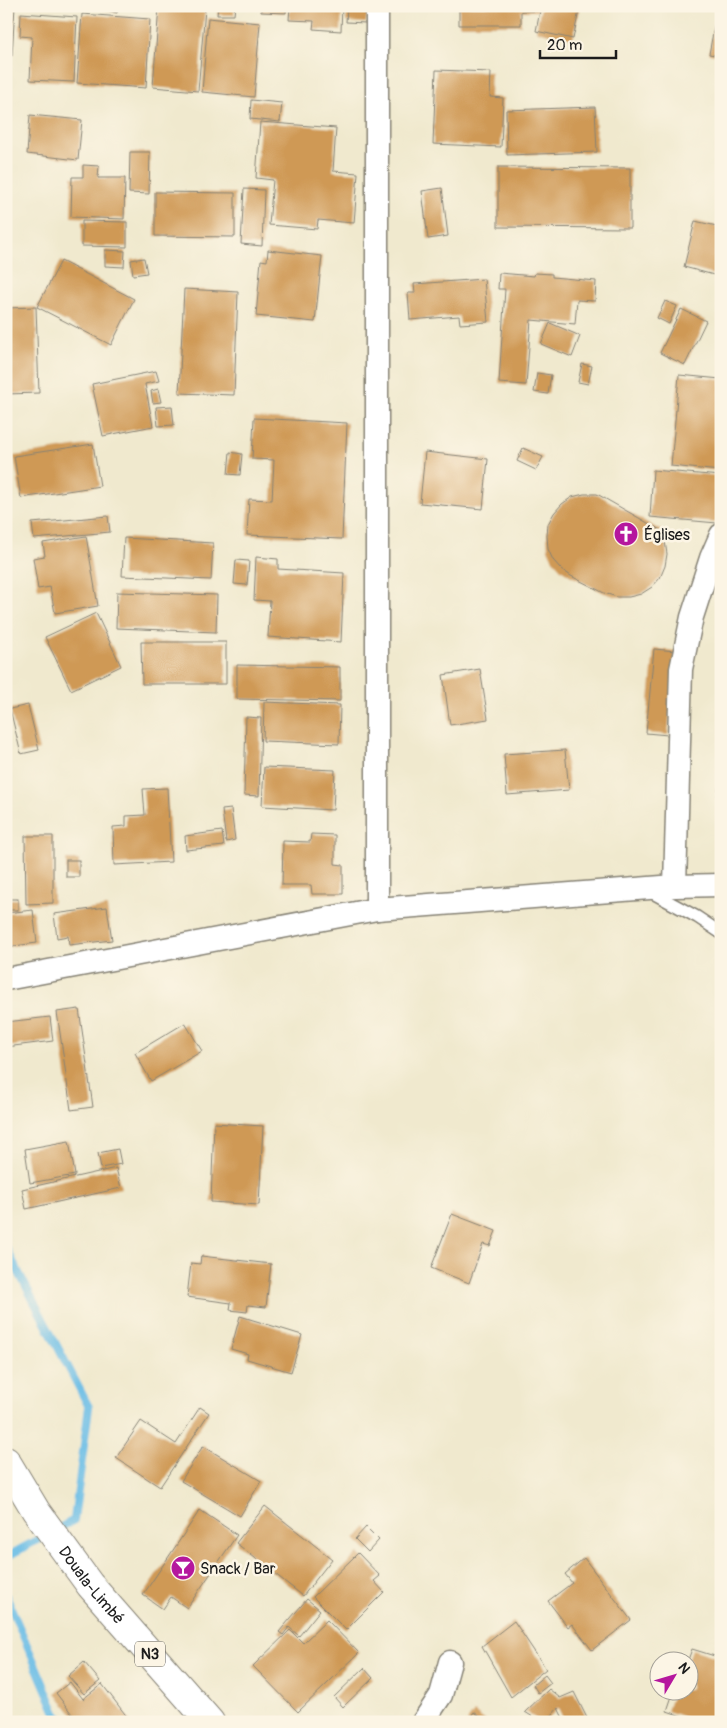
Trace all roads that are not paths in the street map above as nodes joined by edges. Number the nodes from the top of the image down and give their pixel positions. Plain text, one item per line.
1 (378, 6) edge
2 (721, 535) edge
3 (675, 886) junction
4 (721, 886) edge
5 (645, 889) junction
6 (377, 909) junction
7 (721, 933) edge
8 (6, 979) edge
9 (6, 1461) edge
10 (450, 1662) dead end
11 (210, 1722) edge
12 (423, 1722) edge

1 - 6 street
2 - 3 street
3 - 4 street
3 - 5 street
5 - 6 street
5 - 7 lane
6 - 8 street
9 - 11 highway, Douala-Limbé / N3
10 - 12 street

